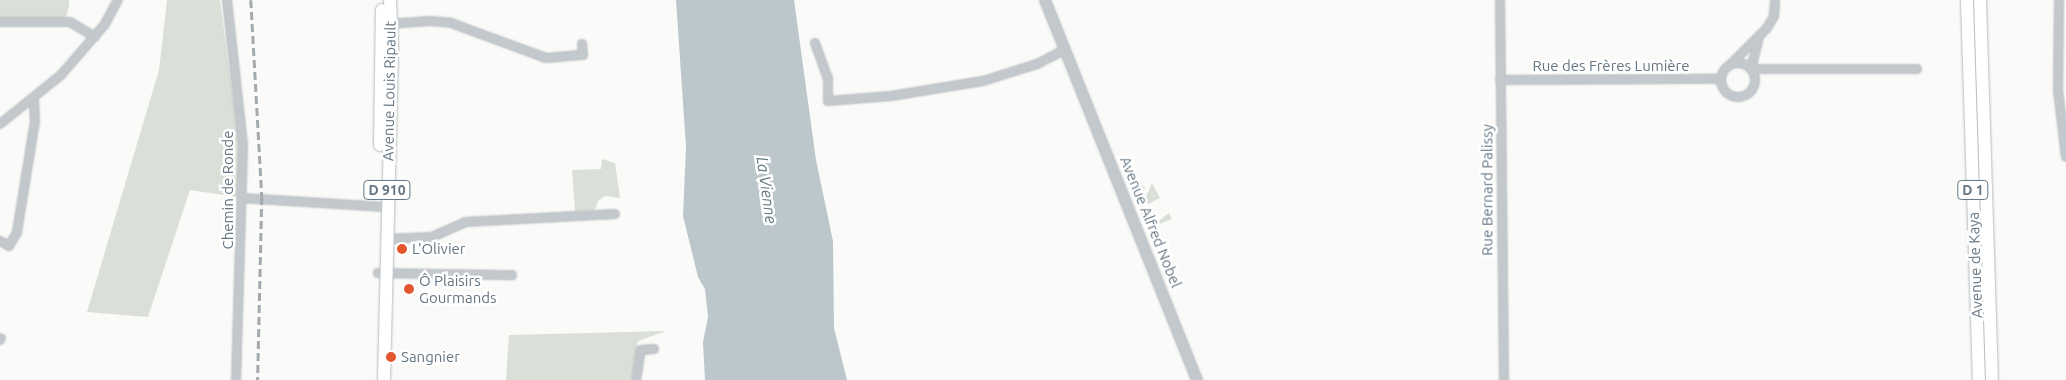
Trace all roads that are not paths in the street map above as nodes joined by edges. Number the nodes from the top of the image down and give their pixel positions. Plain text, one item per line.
1 (118, 0) edge
2 (227, 0) edge
3 (382, 0) edge
4 (390, 0) edge
5 (1045, 0) edge
6 (1500, 0) edge
7 (1775, 0) edge
8 (1967, 0) edge
9 (1980, 0) edge
10 (2059, 0) edge
11 (0, 22) edge
12 (386, 24) junction
13 (95, 37) junction
14 (1758, 37) junction
15 (815, 43) dead end
16 (582, 44) dead end
17 (1065, 50) junction
18 (1730, 66) junction
19 (1751, 69) junction
20 (1917, 69) dead end
21 (1500, 80) junction
22 (1722, 80) junction
23 (34, 100) junction
24 (0, 124) edge
25 (2066, 157) edge
26 (242, 198) junction
27 (383, 207) junction
28 (615, 214) dead end
29 (386, 239) junction
30 (0, 241) edge
31 (381, 273) junction
32 (512, 275) dead end
33 (654, 349) dead end
34 (236, 380) edge
35 (376, 380) edge
36 (384, 380) edge
37 (636, 380) edge
38 (1197, 380) edge
39 (1504, 380) edge
40 (1979, 380) edge
41 (1992, 380) edge

1 - 13 street
2 - 26 street, Chemin de Ronde
3 - 12 main road, Avenue Louis Ripault / D 910
4 - 12 main road, Avenue Louis Ripault / D 910
5 - 17 street, Avenue Alfred Nobel
6 - 21 street, Rue Bernard Palissy
7 - 14 street
8 - 40 main road, Avenue de Kaya / D 1
9 - 41 main road, Avenue de Kaya / D 1
10 - 25 street
11 - 13 street
12 - 16 street
12 - 27 main road, Avenue Louis Ripault / D 910
13 - 23 street
14 - 18 street
14 - 19 street
15 - 17 street
17 - 38 street, Avenue Alfred Nobel
18 - 19 street
18 - 22 street
19 - 20 street
19 - 22 street
21 - 22 street, Rue des Frères Lumière
21 - 39 street, Rue Bernard Palissy
23 - 24 street
23 - 30 street
26 - 27 street
26 - 34 street, Chemin de Ronde
27 - 29 main road, Avenue Louis Ripault / D 910
27 - 31 main road, Avenue Louis Ripault / D 910
28 - 29 street
29 - 31 main road, Avenue Louis Ripault / D 910
31 - 32 street
31 - 35 main road, Avenue Louis Ripault / D 910
31 - 36 main road, Avenue Louis Ripault / D 910
33 - 37 street

